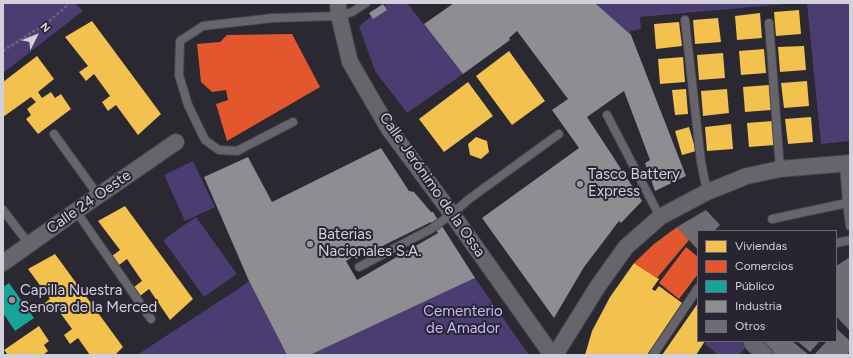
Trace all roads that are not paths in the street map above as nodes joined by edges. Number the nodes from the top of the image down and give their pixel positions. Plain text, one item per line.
1 (366, 3) edge
2 (339, 9) edge
3 (685, 20) dead end
4 (769, 23) dead end
5 (607, 115) dead end
6 (293, 122) dead end
7 (54, 134) dead end
8 (559, 134) dead end
9 (176, 142) dead end
10 (847, 164) edge
11 (780, 169) junction
12 (707, 192) junction
13 (98, 195) junction
14 (847, 203) junction
15 (3, 210) edge
16 (76, 210) junction
17 (452, 214) junction
18 (660, 218) junction
19 (772, 219) dead end
20 (850, 223) edge
21 (850, 240) edge
22 (28, 244) junction
23 (837, 244) edge
24 (3, 263) edge
25 (359, 267) dead end
26 (697, 289) edge
27 (151, 319) dead end
28 (752, 343) dead end
29 (553, 355) edge
30 (653, 355) edge
31 (765, 355) edge

1 - 2 lane
2 - 6 lane
2 - 17 street, Calle Jerónimo de la Ossa
3 - 12 lane
4 - 11 lane
5 - 18 lane
7 - 13 lane
8 - 17 lane
9 - 13 street, Calle 24 Oeste
10 - 11 street
10 - 14 lane
11 - 12 street
12 - 18 street
13 - 16 street, Calle 24 Oeste
14 - 19 lane
14 - 20 lane
15 - 22 lane
16 - 22 street, Calle 24 Oeste
16 - 27 lane
17 - 25 lane
17 - 29 street, Calle Jerónimo de la Ossa
18 - 29 street
21 - 23 lane
22 - 24 street, Calle 24 Oeste
26 - 30 lane
28 - 31 street

